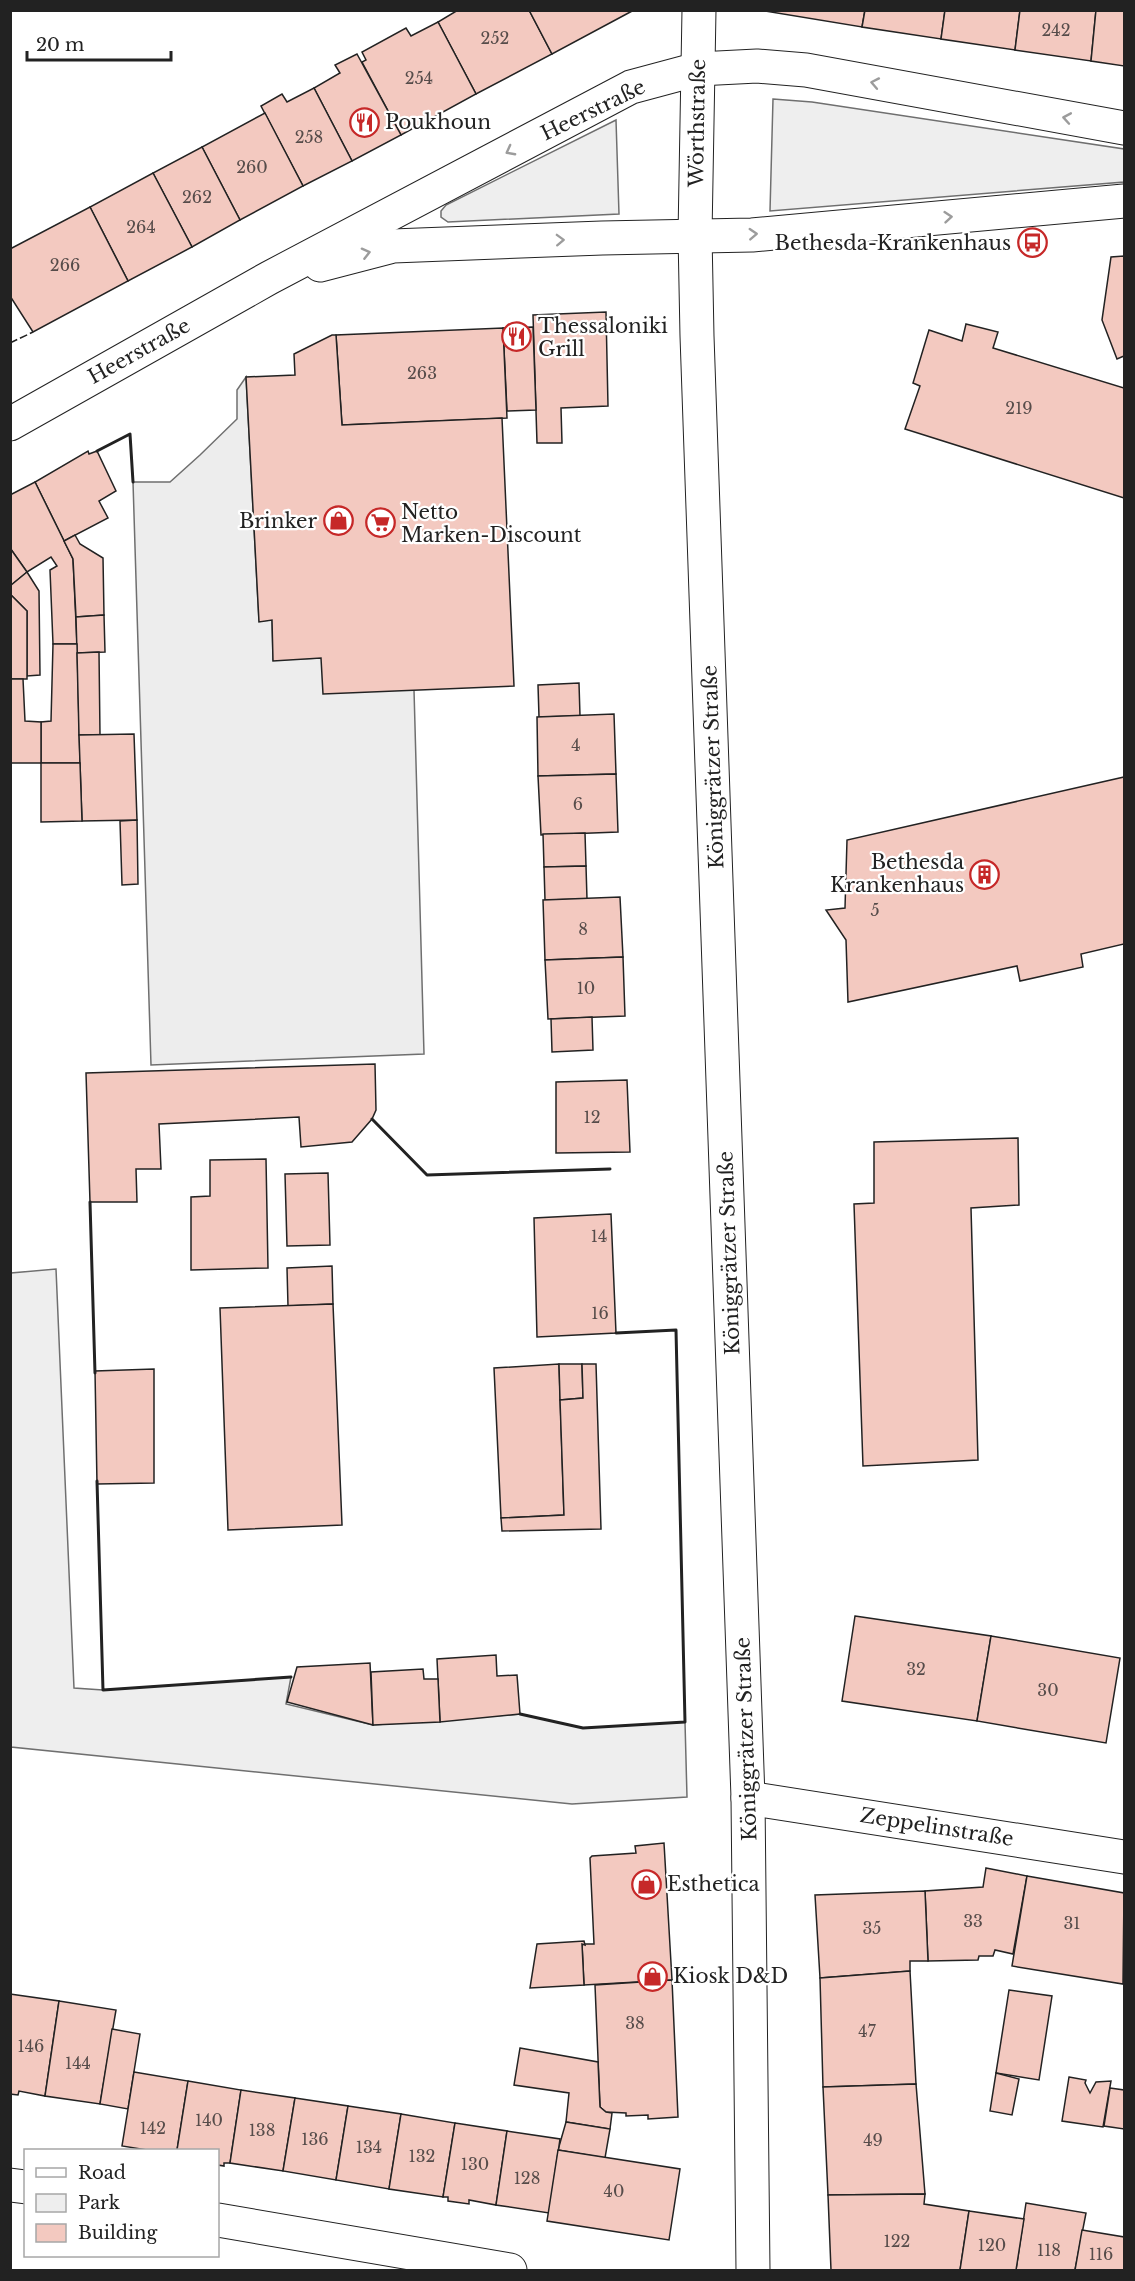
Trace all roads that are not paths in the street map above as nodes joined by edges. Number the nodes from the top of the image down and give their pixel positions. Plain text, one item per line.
1 (699, 10) edge
2 (698, 69) junction
3 (1125, 128) edge
4 (1125, 201) edge
5 (695, 235) junction
6 (269, 278) junction
7 (10, 424) edge
8 (748, 1798) junction
9 (1125, 1857) edge
10 (219, 2220) edge
11 (510, 2271) edge
12 (753, 2271) edge

1 - 2 street, Wörthstraße
3 -> 2 street, Heerstraße
2 - 5 street, Wörthstraße
2 -> 6 street, Heerstraße
5 -> 4 street, Heerstraße
6 -> 5 street, Heerstraße
5 - 8 street, Königgrätzer Straße
6 - 7 street, Heerstraße
8 - 9 street, Zeppelinstraße
8 - 12 street, Königgrätzer Straße
10 - 11 street

